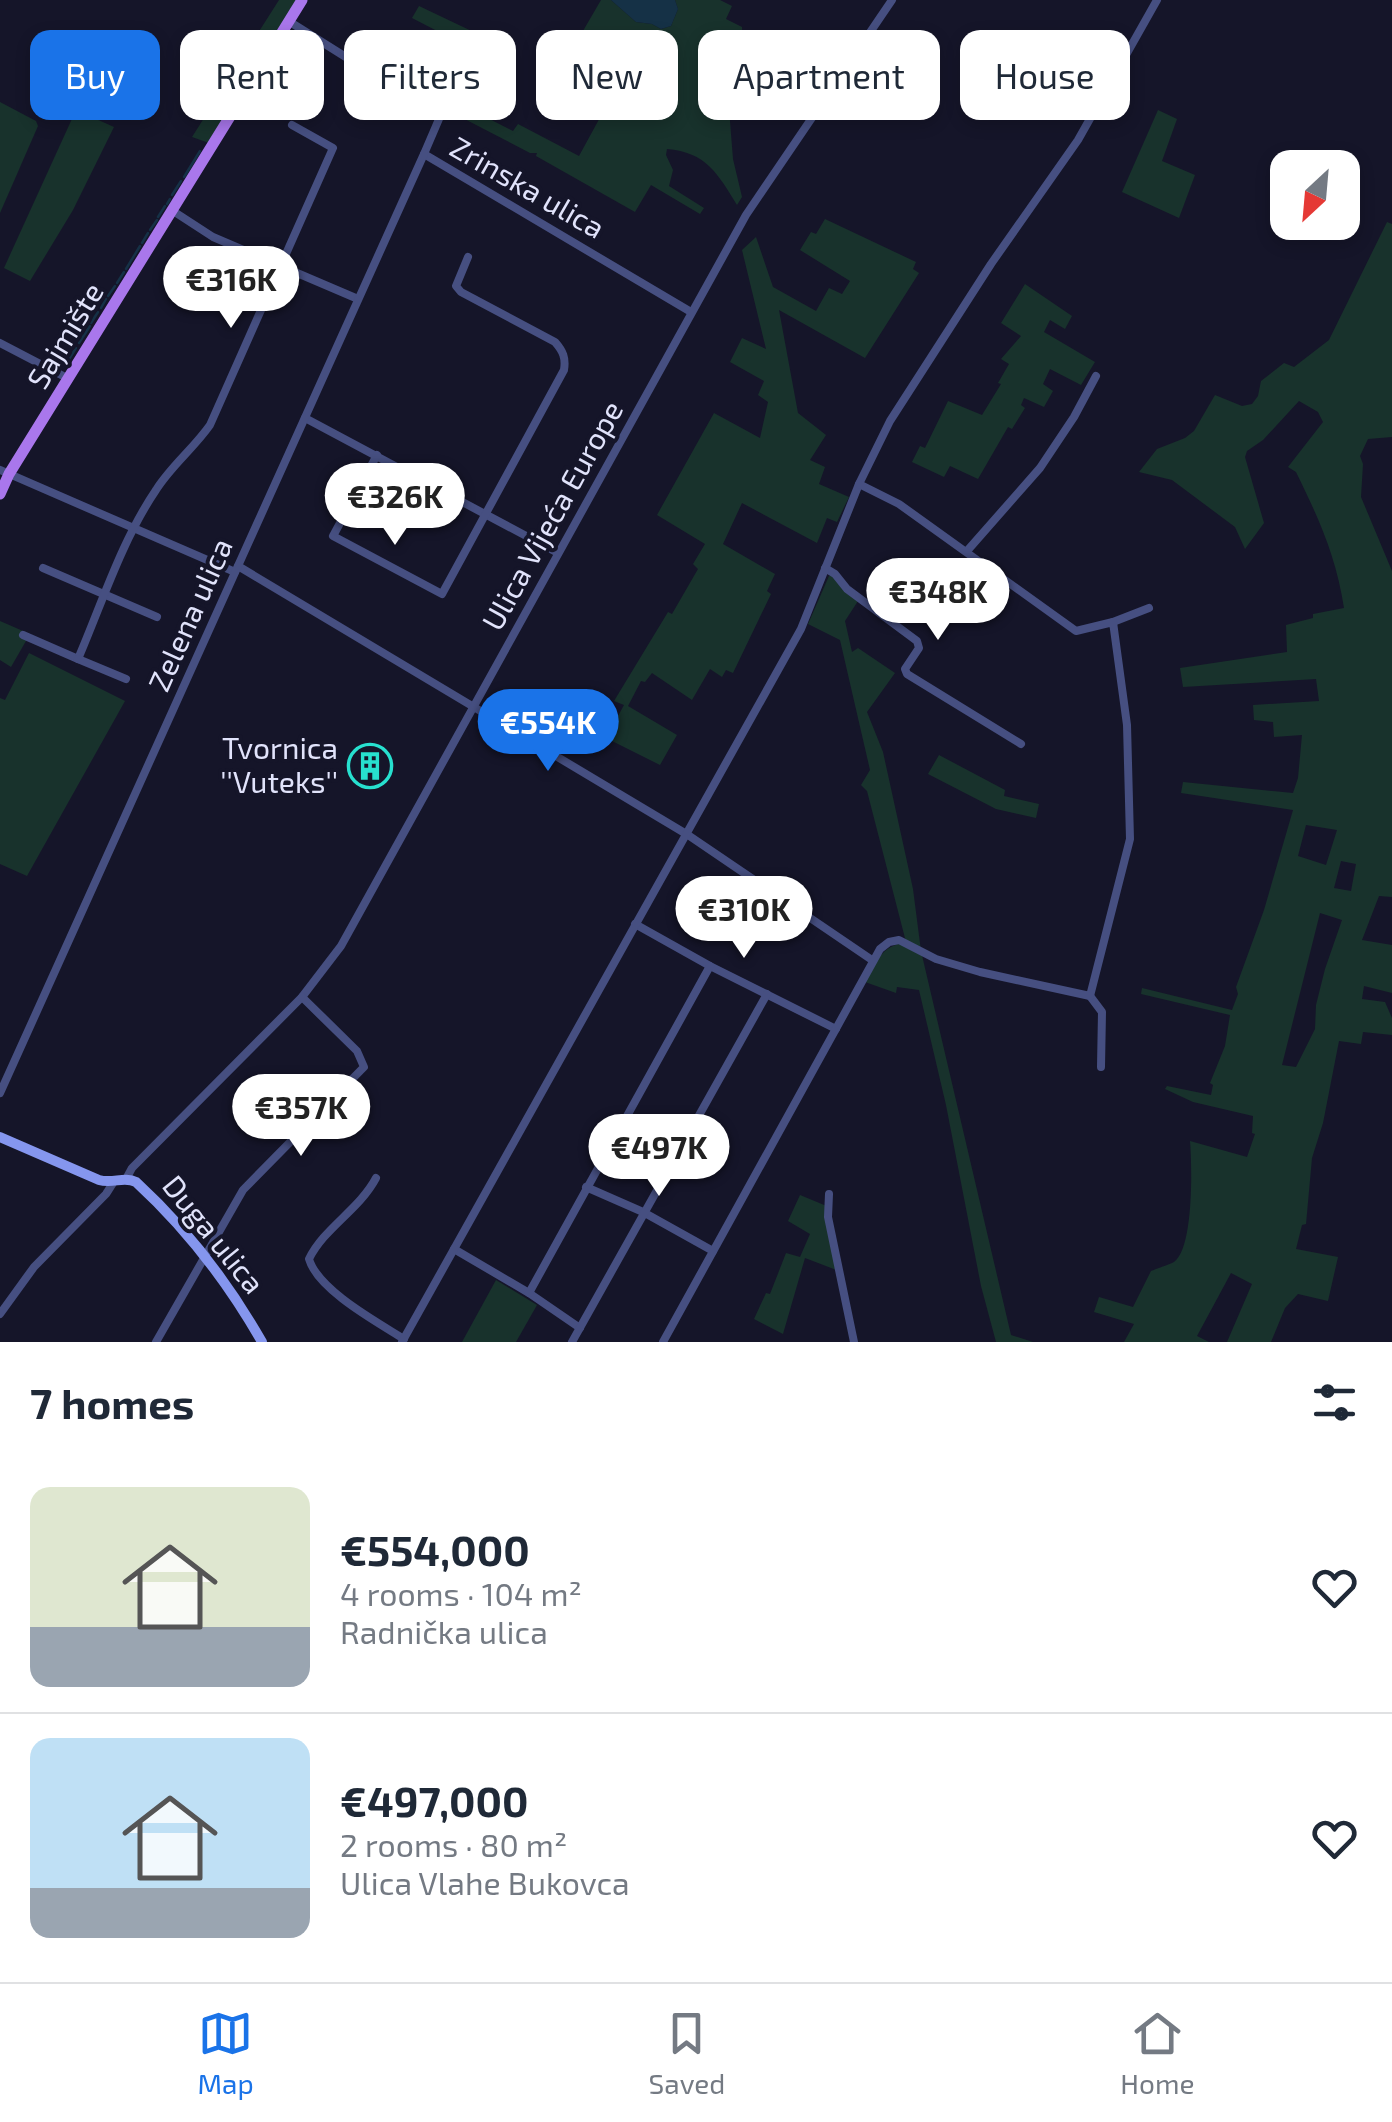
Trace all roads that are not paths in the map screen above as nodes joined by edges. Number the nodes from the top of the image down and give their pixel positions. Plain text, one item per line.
1 (302, 0) edge
2 (892, 0) edge
3 (1157, 0) edge
4 (290, 22) junction
5 (292, 124) dead end
6 (424, 154) junction
7 (173, 211) junction
8 (468, 257) dead end
9 (280, 264) junction
10 (358, 299) junction
11 (692, 312) junction
12 (0, 342) edge
13 (1096, 376) dead end
14 (69, 379) junction
15 (305, 418) junction
16 (376, 454) junction
17 (5, 472) edge
18 (859, 484) junction
19 (0, 494) edge
20 (485, 514) junction
21 (135, 528) junction
22 (967, 552) junction
23 (558, 553) junction
24 (43, 568) dead end
25 (825, 568) junction
26 (237, 569) junction
27 (106, 594) junction
28 (1148, 608) dead end
29 (157, 616) dead end
30 (1113, 622) junction
31 (23, 635) dead end
32 (78, 658) junction
33 (126, 679) dead end
34 (474, 707) junction
35 (1021, 744) dead end
36 (688, 835) junction
37 (635, 924) junction
38 (872, 960) junction
39 (710, 966) junction
40 (1091, 993) junction
41 (768, 994) junction
42 (302, 997) junction
43 (836, 1029) junction
44 (1101, 1067) dead end
45 (0, 1094) edge
46 (0, 1137) edge
47 (376, 1178) dead end
48 (126, 1179) junction
49 (114, 1182) junction
50 (586, 1187) junction
51 (829, 1194) dead end
52 (643, 1212) junction
53 (454, 1249) junction
54 (713, 1251) junction
55 (205, 1257) junction
56 (529, 1292) junction
57 (0, 1314) edge
58 (580, 1328) junction
59 (665, 1339) edge
60 (404, 1340) edge
61 (156, 1342) edge
62 (262, 1342) edge
63 (572, 1342) edge
64 (678, 1342) edge
65 (854, 1342) edge

1 - 4 main road, Sajmište
2 - 11 street, Ulica Vijeća Europe
3 - 18 street
4 - 6 street, Zrinska ulica
4 - 7 main road, Sajmište
5 - 9 street
6 - 10 street, Zelena ulica
6 - 11 street, Zrinska ulica
7 - 9 street
7 - 14 main road, Sajmište
8 - 20 street
9 - 10 street
9 - 21 street
10 - 15 street, Zelena ulica
11 - 23 street, Ulica Vijeća Europe
12 - 14 street
13 - 22 street
14 - 17 main road, Sajmište
15 - 16 street
15 - 26 street, Zelena ulica
16 - 20 street
16 - 20 street
17 - 19 main road, Sajmište
17 - 21 street
18 - 22 street
18 - 25 street
20 - 23 street
21 - 26 street
21 - 27 street
22 - 30 street
23 - 34 street, Ulica Vijeća Europe
24 - 27 street
25 - 35 street
25 - 36 street
26 - 34 street
26 - 45 street, Zelena ulica
27 - 29 street
27 - 32 street
28 - 30 street
30 - 40 street
31 - 32 street
32 - 33 street
34 - 36 street
34 - 42 street, Ulica Vijeća Europe
36 - 37 street
36 - 38 street
37 - 39 street
37 - 53 street
38 - 40 street
38 - 43 street
39 - 41 street
39 - 50 street
40 - 44 street
41 - 43 street
41 - 52 street
42 - 48 street, Ulica Vijeća Europe
42 - 55 street
43 - 54 street
46 - 49 main road
47 - 60 street
48 - 49 main road, Duga ulica
48 - 55 main road, Duga ulica
49 - 57 street
50 - 52 street
50 - 56 street
51 - 65 street
52 - 54 street
52 - 58 street
53 - 56 street
53 - 60 street
54 - 59 street
55 - 61 street
55 - 62 main road, Duga ulica
56 - 58 street
58 - 63 street
59 - 64 street

